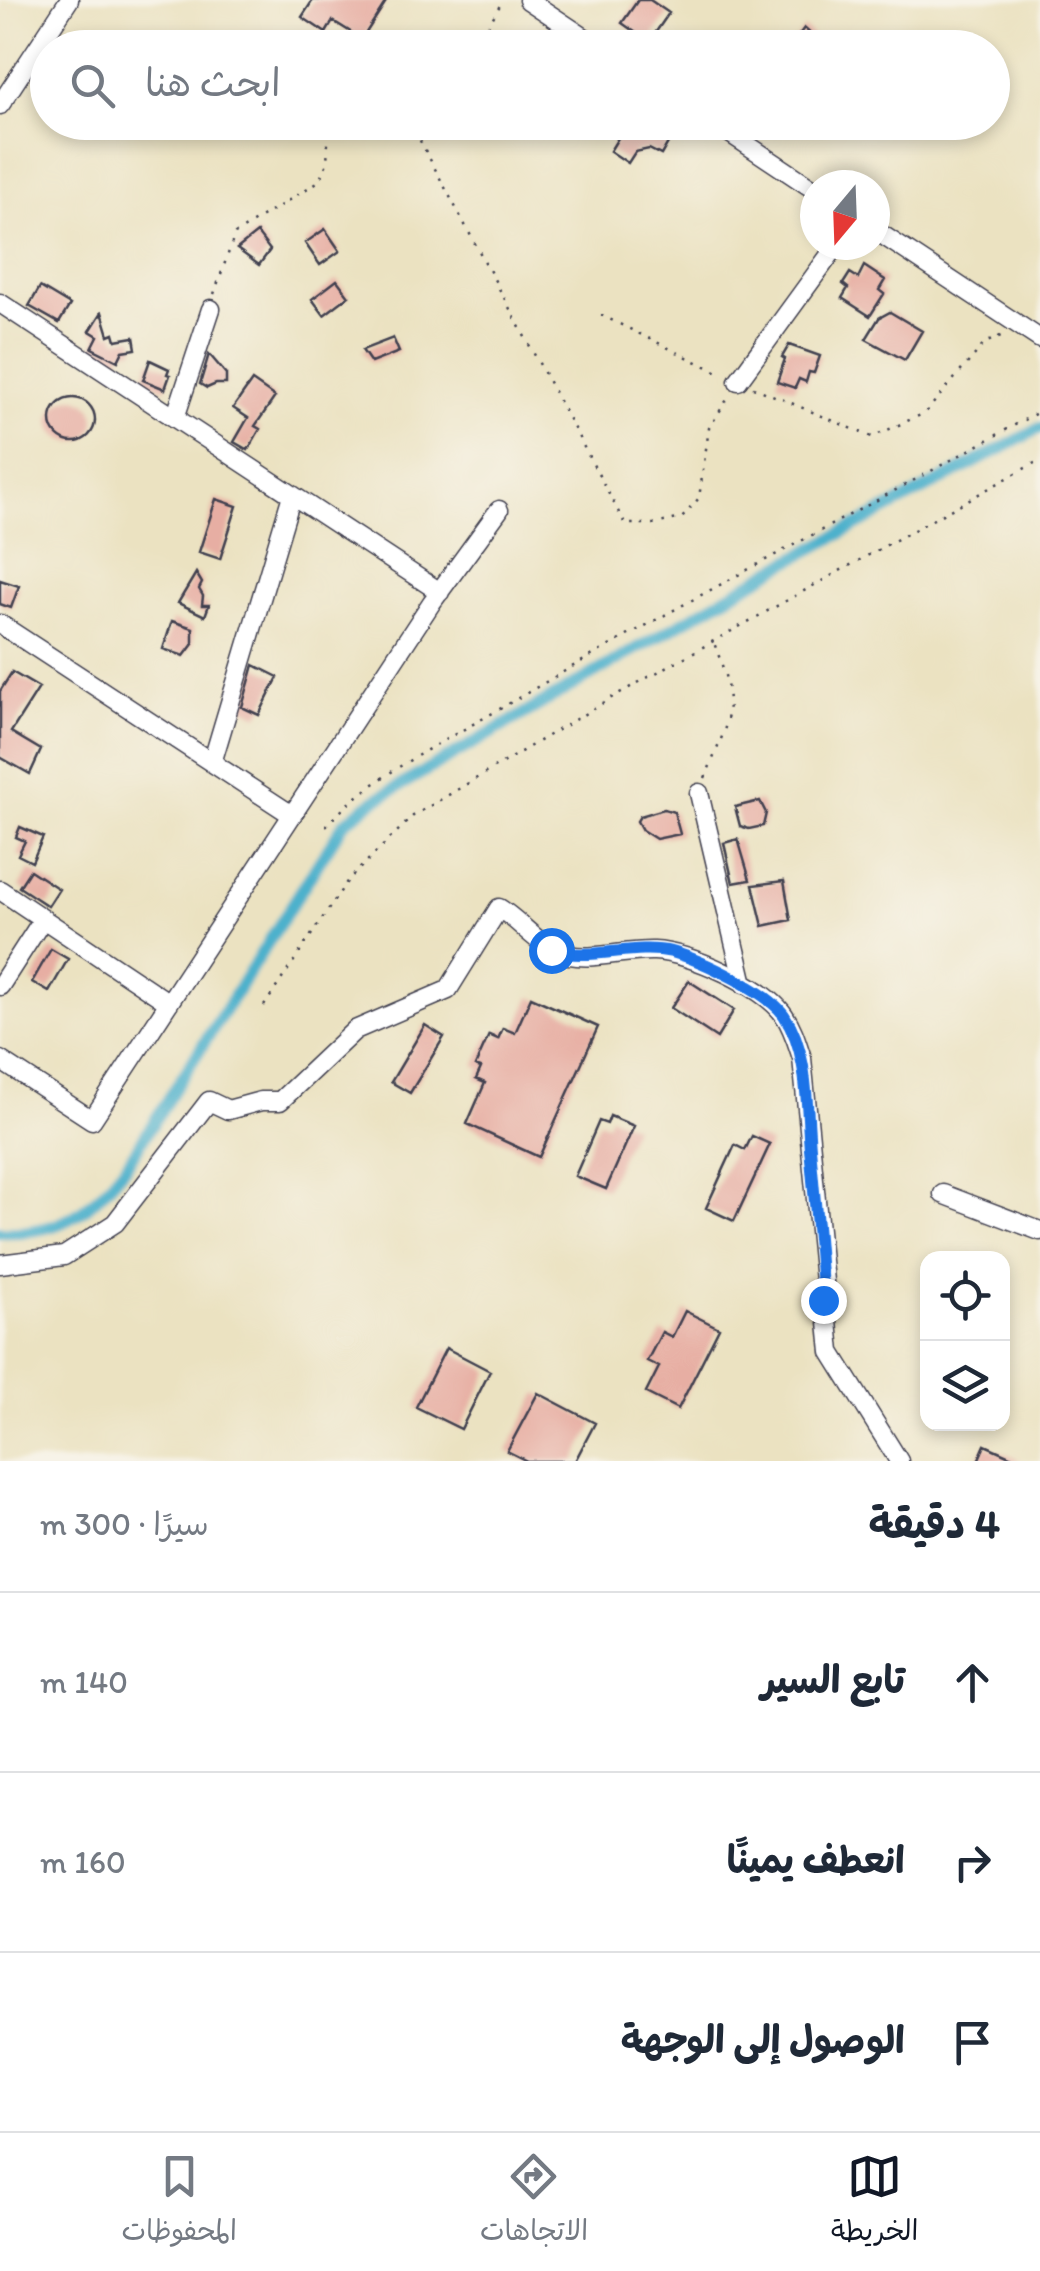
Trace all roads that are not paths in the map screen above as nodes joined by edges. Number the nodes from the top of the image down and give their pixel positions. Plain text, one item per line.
1 (69, 0) edge
2 (528, 0) edge
3 (49, 30) edge
4 (573, 30) edge
5 (30, 59) edge
6 (0, 105) edge
7 (740, 140) edge
8 (800, 180) edge
9 (890, 240) edge
10 (826, 260) edge
11 (0, 303) edge
12 (211, 309) road end
13 (1040, 338) edge
14 (738, 381) road end
15 (175, 418) junction
16 (292, 495) junction
17 (499, 510) dead end
18 (440, 592) junction
19 (0, 624) edge
20 (212, 763) junction
21 (699, 793) road end
22 (292, 815) junction
23 (0, 890) edge
24 (43, 919) junction
25 (744, 984) junction
26 (0, 986) edge
27 (169, 1003) junction
28 (0, 1060) edge
29 (943, 1194) dead end
30 (1040, 1231) edge
31 (0, 1264) edge
32 (899, 1461) edge

1 - 3 street
2 - 4 street
5 - 6 street
7 - 8 street
9 - 13 street
10 - 14 street
11 - 15 street
12 - 15 street
15 - 16 street
16 - 18 street
16 - 20 street
17 - 18 street
18 - 22 street
19 - 20 street
20 - 22 street
21 - 25 street
22 - 27 street
23 - 24 street
24 - 26 street
24 - 27 street
25 - 31 street
25 - 32 street
27 - 28 street
29 - 30 street

